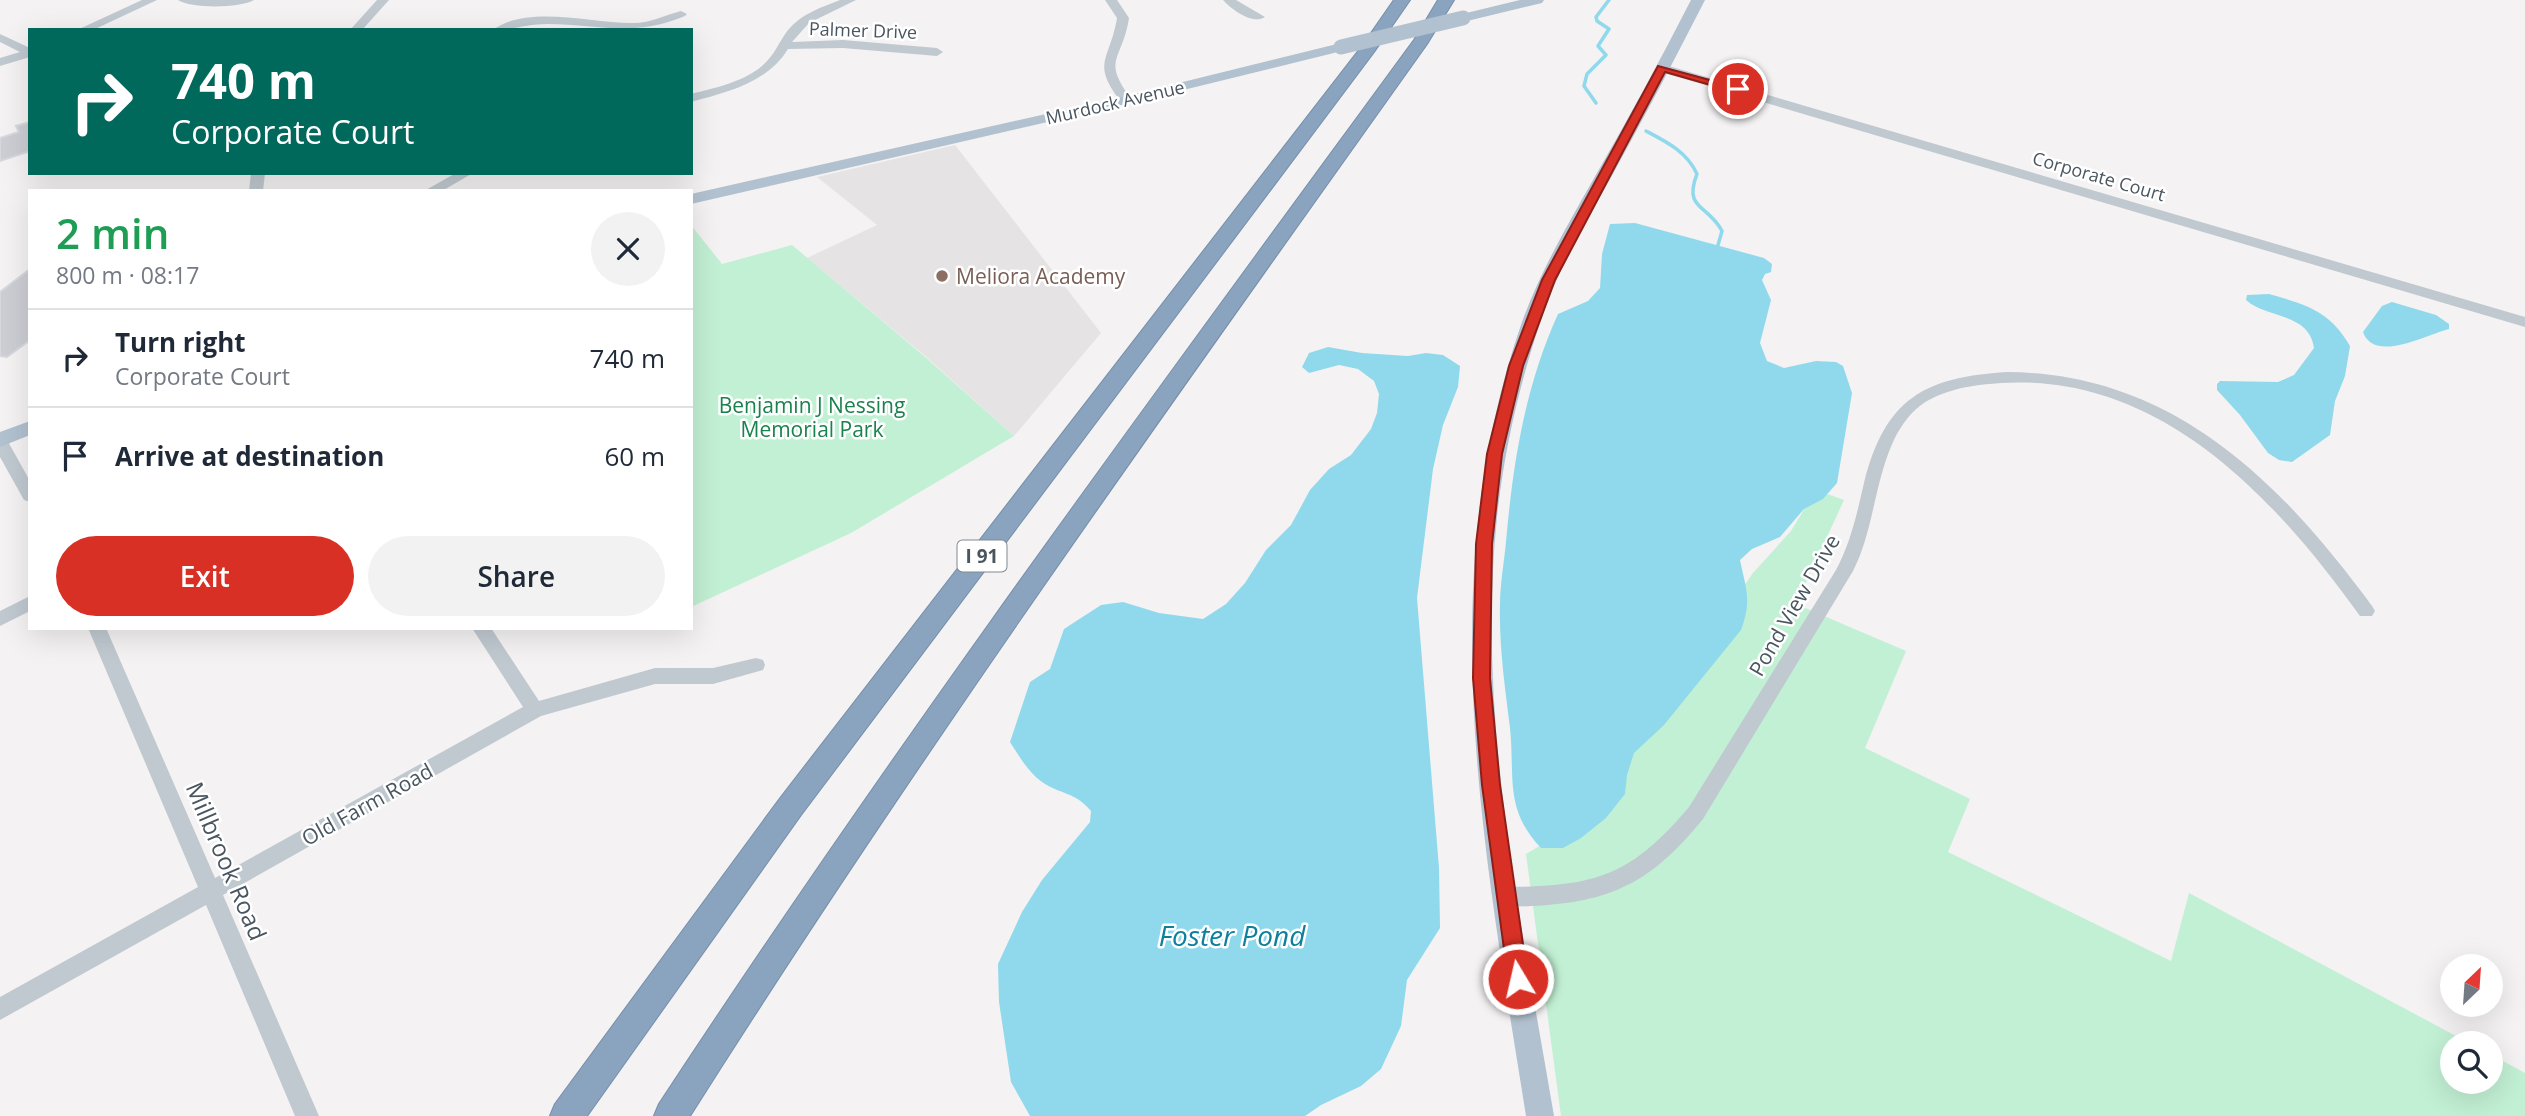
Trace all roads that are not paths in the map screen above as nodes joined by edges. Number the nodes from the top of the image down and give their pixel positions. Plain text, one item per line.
1 (151, 0) edge
2 (184, 0) edge
3 (248, 0) edge
4 (383, 0) edge
5 (850, 0) edge
6 (1111, 0) edge
7 (1229, 0) edge
8 (1402, 0) edge
9 (1537, 0) edge
10 (1698, 0) edge
11 (1455, 9) edge
12 (681, 14) dead end
13 (1259, 17) dead end
14 (88, 28) edge
15 (358, 28) edge
16 (505, 28) edge
17 (627, 28) edge
18 (0, 37) edge
19 (787, 46) junction
20 (28, 52) edge
21 (937, 52) dead end
22 (28, 54) edge
23 (0, 62) edge
24 (1662, 68) junction
25 (693, 97) edge
26 (1126, 100) junction
27 (458, 175) edge
28 (434, 189) edge
29 (693, 199) edge
30 (2525, 322) edge
31 (28, 428) edge
32 (0, 441) edge
33 (28, 492) edge
34 (28, 604) edge
35 (2366, 611) dead end
36 (0, 619) edge
37 (98, 630) edge
38 (482, 630) edge
39 (756, 665) dead end
40 (535, 710) junction
41 (212, 891) junction
42 (1506, 897) junction
43 (0, 1009) edge
44 (307, 1116) edge
45 (567, 1116) edge
46 (671, 1116) edge
47 (1540, 1116) edge

1 - 14 street
2 - 3 street
4 - 15 street
5 - 19 street
6 - 26 street
7 - 13 street
8 - 45 highway, I 91
9 - 11 main road, Murdock Avenue
10 - 24 main road
11 - 26 main road, Murdock Avenue, bridge
11 - 46 highway, I 91
12 - 17 street
16 - 17 street
18 - 20 street
19 - 21 street, Palmer Drive
19 - 25 street
22 - 23 street
24 - 30 street, Corporate Court
24 - 42 main road
26 - 29 main road, Murdock Avenue
27 - 28 street
31 - 32 main road
32 - 33 street
34 - 36 street
35 - 42 street, Pond View Drive
37 - 41 street, Millbrook Road
38 - 40 street
39 - 40 street, Old Farm Road
40 - 41 street, Old Farm Road
41 - 43 street, Old Farm Road
41 - 44 street, Millbrook Road
42 - 47 main road

